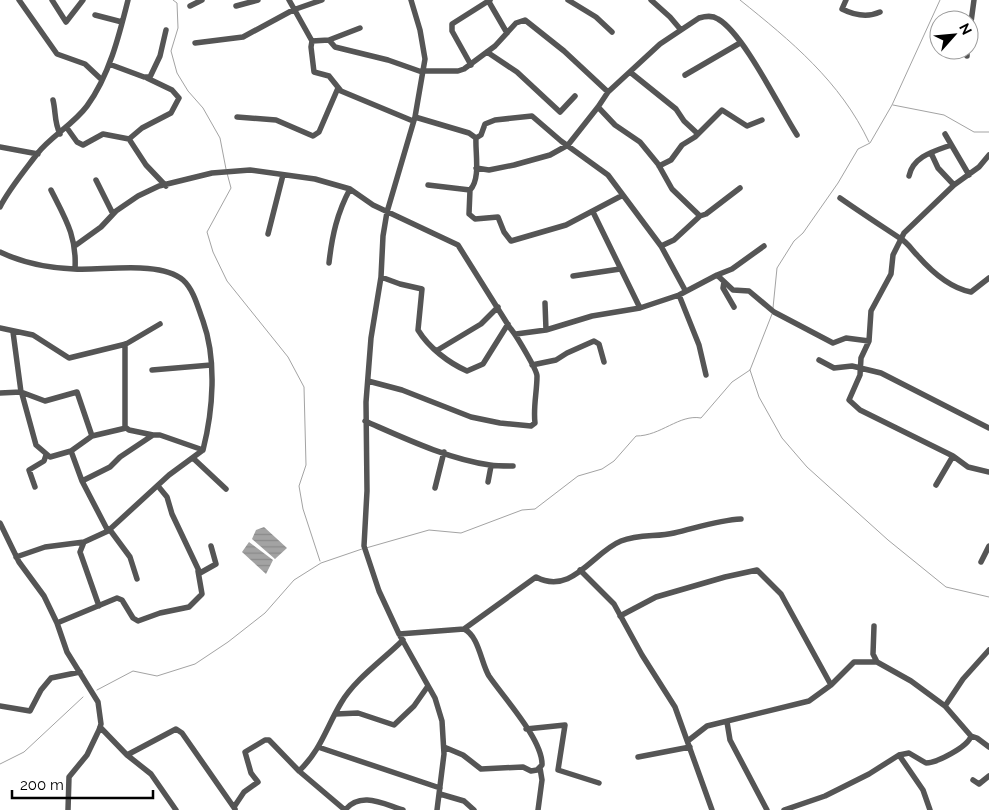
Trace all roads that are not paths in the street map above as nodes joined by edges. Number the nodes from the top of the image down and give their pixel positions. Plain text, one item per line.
1 (52, 0) edge
2 (83, 0) edge
3 (128, 0) edge
4 (202, 0) edge
5 (258, 0) edge
6 (289, 0) edge
7 (322, 0) edge
8 (411, 0) edge
9 (568, 0) edge
10 (651, 0) edge
11 (846, 0) edge
12 (490, 1) edge
13 (22, 2) edge
14 (190, 6) dead end
15 (236, 6) dead end
16 (293, 10) junction
17 (880, 12) dead end
18 (95, 15) dead end
19 (122, 22) junction
20 (360, 28) dead end
21 (166, 30) dead end
22 (680, 30) junction
23 (612, 32) dead end
24 (507, 33) junction
25 (329, 40) junction
26 (312, 42) junction
27 (740, 42) junction
28 (195, 43) dead end
29 (487, 52) junction
30 (109, 64) junction
31 (471, 65) junction
32 (423, 72) junction
33 (630, 72) junction
34 (685, 75) dead end
35 (147, 78) junction
36 (102, 80) junction
37 (338, 88) junction
38 (608, 92) junction
39 (575, 96) dead end
40 (53, 100) dead end
41 (598, 107) junction
42 (237, 117) dead end
43 (414, 119) junction
44 (762, 120) dead end
45 (67, 128) junction
46 (60, 134) junction
47 (698, 134) junction
48 (945, 134) dead end
49 (797, 135) dead end
50 (476, 138) junction
51 (130, 139) junction
52 (568, 145) junction
53 (951, 145) junction
54 (0, 147) edge
55 (931, 153) junction
56 (38, 154) junction
57 (989, 155) edge
58 (659, 166) junction
59 (476, 168) junction
60 (283, 175) junction
61 (969, 175) junction
62 (909, 176) dead end
63 (96, 180) dead end
64 (954, 185) junction
65 (166, 186) junction
66 (428, 186) dead end
67 (740, 188) dead end
68 (350, 189) junction
69 (51, 190) dead end
70 (470, 190) junction
71 (623, 196) junction
72 (840, 198) dead end
73 (2, 200) edge
74 (0, 207) edge
75 (387, 212) junction
76 (593, 212) junction
77 (113, 214) junction
78 (700, 216) junction
79 (268, 234) dead end
80 (901, 239) junction
81 (76, 246) junction
82 (661, 246) junction
83 (764, 246) dead end
84 (0, 252) edge
85 (329, 263) dead end
86 (75, 269) junction
87 (620, 269) junction
88 (717, 275) junction
89 (573, 276) dead end
90 (381, 277) junction
91 (989, 278) edge
92 (724, 282) junction
93 (685, 290) junction
94 (678, 295) junction
95 (545, 303) dead end
96 (498, 307) junction
97 (734, 307) dead end
98 (640, 308) junction
99 (160, 324) dead end
100 (508, 324) junction
101 (0, 328) edge
102 (546, 330) junction
103 (13, 332) junction
104 (516, 334) junction
105 (869, 341) junction
106 (124, 344) junction
107 (436, 351) junction
108 (819, 360) dead end
109 (604, 362) dead end
110 (211, 365) junction
111 (532, 365) junction
112 (152, 370) dead end
113 (862, 370) junction
114 (706, 375) dead end
115 (368, 381) junction
116 (0, 393) edge
117 (22, 393) junction
118 (365, 422) junction
119 (126, 428) junction
120 (989, 428) edge
121 (153, 435) junction
122 (92, 436) junction
123 (203, 450) junction
124 (71, 451) junction
125 (444, 452) junction
126 (46, 455) junction
127 (953, 456) junction
128 (194, 459) junction
129 (491, 466) junction
130 (513, 466) dead end
131 (989, 472) edge
132 (82, 481) junction
133 (488, 482) dead end
134 (936, 485) dead end
135 (158, 486) junction
136 (35, 487) dead end
137 (435, 488) dead end
138 (226, 489) dead end
139 (742, 519) dead end
140 (0, 523) edge
141 (109, 530) junction
142 (84, 542) junction
143 (211, 546) dead end
144 (989, 546) edge
145 (16, 557) junction
146 (980, 562) dead end
147 (580, 570) junction
148 (198, 571) junction
149 (137, 579) dead end
150 (100, 606) junction
151 (620, 616) junction
152 (57, 623) junction
153 (874, 626) dead end
154 (464, 629) junction
155 (399, 634) junction
156 (403, 640) junction
157 (989, 650) edge
158 (877, 662) junction
159 (80, 672) junction
160 (831, 685) junction
161 (428, 686) junction
162 (0, 706) edge
163 (945, 706) junction
164 (336, 714) junction
165 (726, 722) junction
166 (100, 727) junction
167 (526, 729) junction
168 (971, 736) junction
169 (689, 740) junction
170 (318, 747) junction
171 (444, 747) junction
172 (690, 747) junction
173 (989, 747) edge
174 (899, 754) junction
175 (127, 755) junction
176 (638, 756) dead end
177 (540, 768) junction
178 (299, 771) junction
179 (989, 776) edge
180 (973, 780) dead end
181 (599, 782) dead end
182 (440, 791) junction
183 (235, 809) edge
184 (68, 810) edge
185 (176, 810) edge
186 (345, 810) edge
187 (403, 810) edge
188 (437, 810) edge
189 (474, 810) edge
190 (538, 810) edge
191 (712, 810) edge
192 (767, 810) edge
193 (784, 810) edge
194 (930, 810) edge

1 - 2 street
3 - 19 street
4 - 14 street
5 - 15 street
6 - 16 street
7 - 16 street
8 - 32 street
9 - 23 street
10 - 22 street
11 - 17 street
12 - 24 street
12 - 31 street
13 - 36 street
16 - 26 street
16 - 28 street
18 - 19 street
19 - 30 street
20 - 25 street
21 - 35 street
22 - 27 street
22 - 33 street
24 - 29 street
24 - 38 street
25 - 26 street
25 - 32 street
26 - 37 street
27 - 34 street
27 - 49 street
29 - 31 street
29 - 39 street
30 - 35 street
30 - 36 street
31 - 32 street
32 - 43 street
33 - 38 street
33 - 47 street
35 - 51 street
36 - 45 street
37 - 42 street
37 - 43 street
38 - 41 street
40 - 46 street
41 - 52 street
41 - 58 street
43 - 50 street
43 - 75 street
44 - 47 street
45 - 46 street
45 - 51 street
46 - 56 street
47 - 58 street
48 - 53 street
50 - 52 street
50 - 59 street
51 - 65 street
52 - 59 street
52 - 71 street
53 - 55 street
53 - 61 street
54 - 56 street
55 - 62 street
55 - 64 street
56 - 73 street
57 - 61 street
58 - 78 street
59 - 70 street
60 - 65 street
60 - 68 street
60 - 79 street
61 - 64 street
63 - 77 street
64 - 80 street
65 - 77 street
66 - 70 street
67 - 78 street
68 - 75 street
68 - 85 street
69 - 81 street
70 - 76 street
71 - 76 street
71 - 82 street
72 - 80 street
73 - 74 street
75 - 90 street
75 - 96 street
76 - 87 street
77 - 81 street
78 - 82 street
80 - 91 street
80 - 105 street
81 - 86 street
82 - 93 street
83 - 88 street
84 - 86 street
86 - 110 street
87 - 89 street
87 - 98 street
88 - 92 street
88 - 93 street
90 - 107 street
90 - 115 street
92 - 97 street
92 - 105 street
93 - 94 street
94 - 98 street
94 - 114 street
95 - 102 street
96 - 100 street
96 - 107 street
98 - 102 street
99 - 106 street
100 - 104 street
100 - 107 street
101 - 103 street
102 - 104 street
103 - 106 street
103 - 117 street
104 - 111 street
105 - 113 street
106 - 119 street
108 - 113 street
109 - 111 street
110 - 112 street
110 - 123 street
111 - 115 street
113 - 120 street
113 - 127 street
115 - 118 street
116 - 117 street
117 - 122 street
117 - 126 street
118 - 125 street
118 - 155 street
119 - 121 street
119 - 122 street
121 - 123 street
121 - 132 street
122 - 124 street
123 - 128 street
124 - 126 street
124 - 132 street
125 - 129 street
125 - 137 street
126 - 136 street
127 - 131 street
127 - 134 street
128 - 135 street
128 - 138 street
129 - 130 street
129 - 133 street
132 - 141 street
135 - 141 street
135 - 148 street
139 - 147 street
140 - 145 street
141 - 142 street
141 - 149 street
142 - 145 street
142 - 150 street
143 - 148 street
144 - 146 street
145 - 152 street
147 - 151 street
147 - 154 street
148 - 150 street
150 - 152 street
151 - 160 street
151 - 169 street
152 - 159 street
153 - 158 street
154 - 155 street
154 - 167 street
155 - 156 street
156 - 161 street
156 - 164 street
157 - 163 street
158 - 160 street
158 - 163 street
159 - 162 street
159 - 166 street
160 - 165 street
161 - 164 street
161 - 171 street
163 - 168 street
164 - 170 street
165 - 169 street
165 - 192 street
166 - 175 street
166 - 184 street
167 - 177 street
167 - 181 street
168 - 173 street
168 - 174 street
169 - 172 street
170 - 178 street
170 - 182 street
171 - 177 street
171 - 182 street
172 - 176 street
172 - 191 street
174 - 193 street
174 - 194 street
175 - 183 street
175 - 185 street
177 - 190 street
178 - 183 street
178 - 186 street
179 - 180 street
182 - 188 street
182 - 189 street
186 - 187 street

